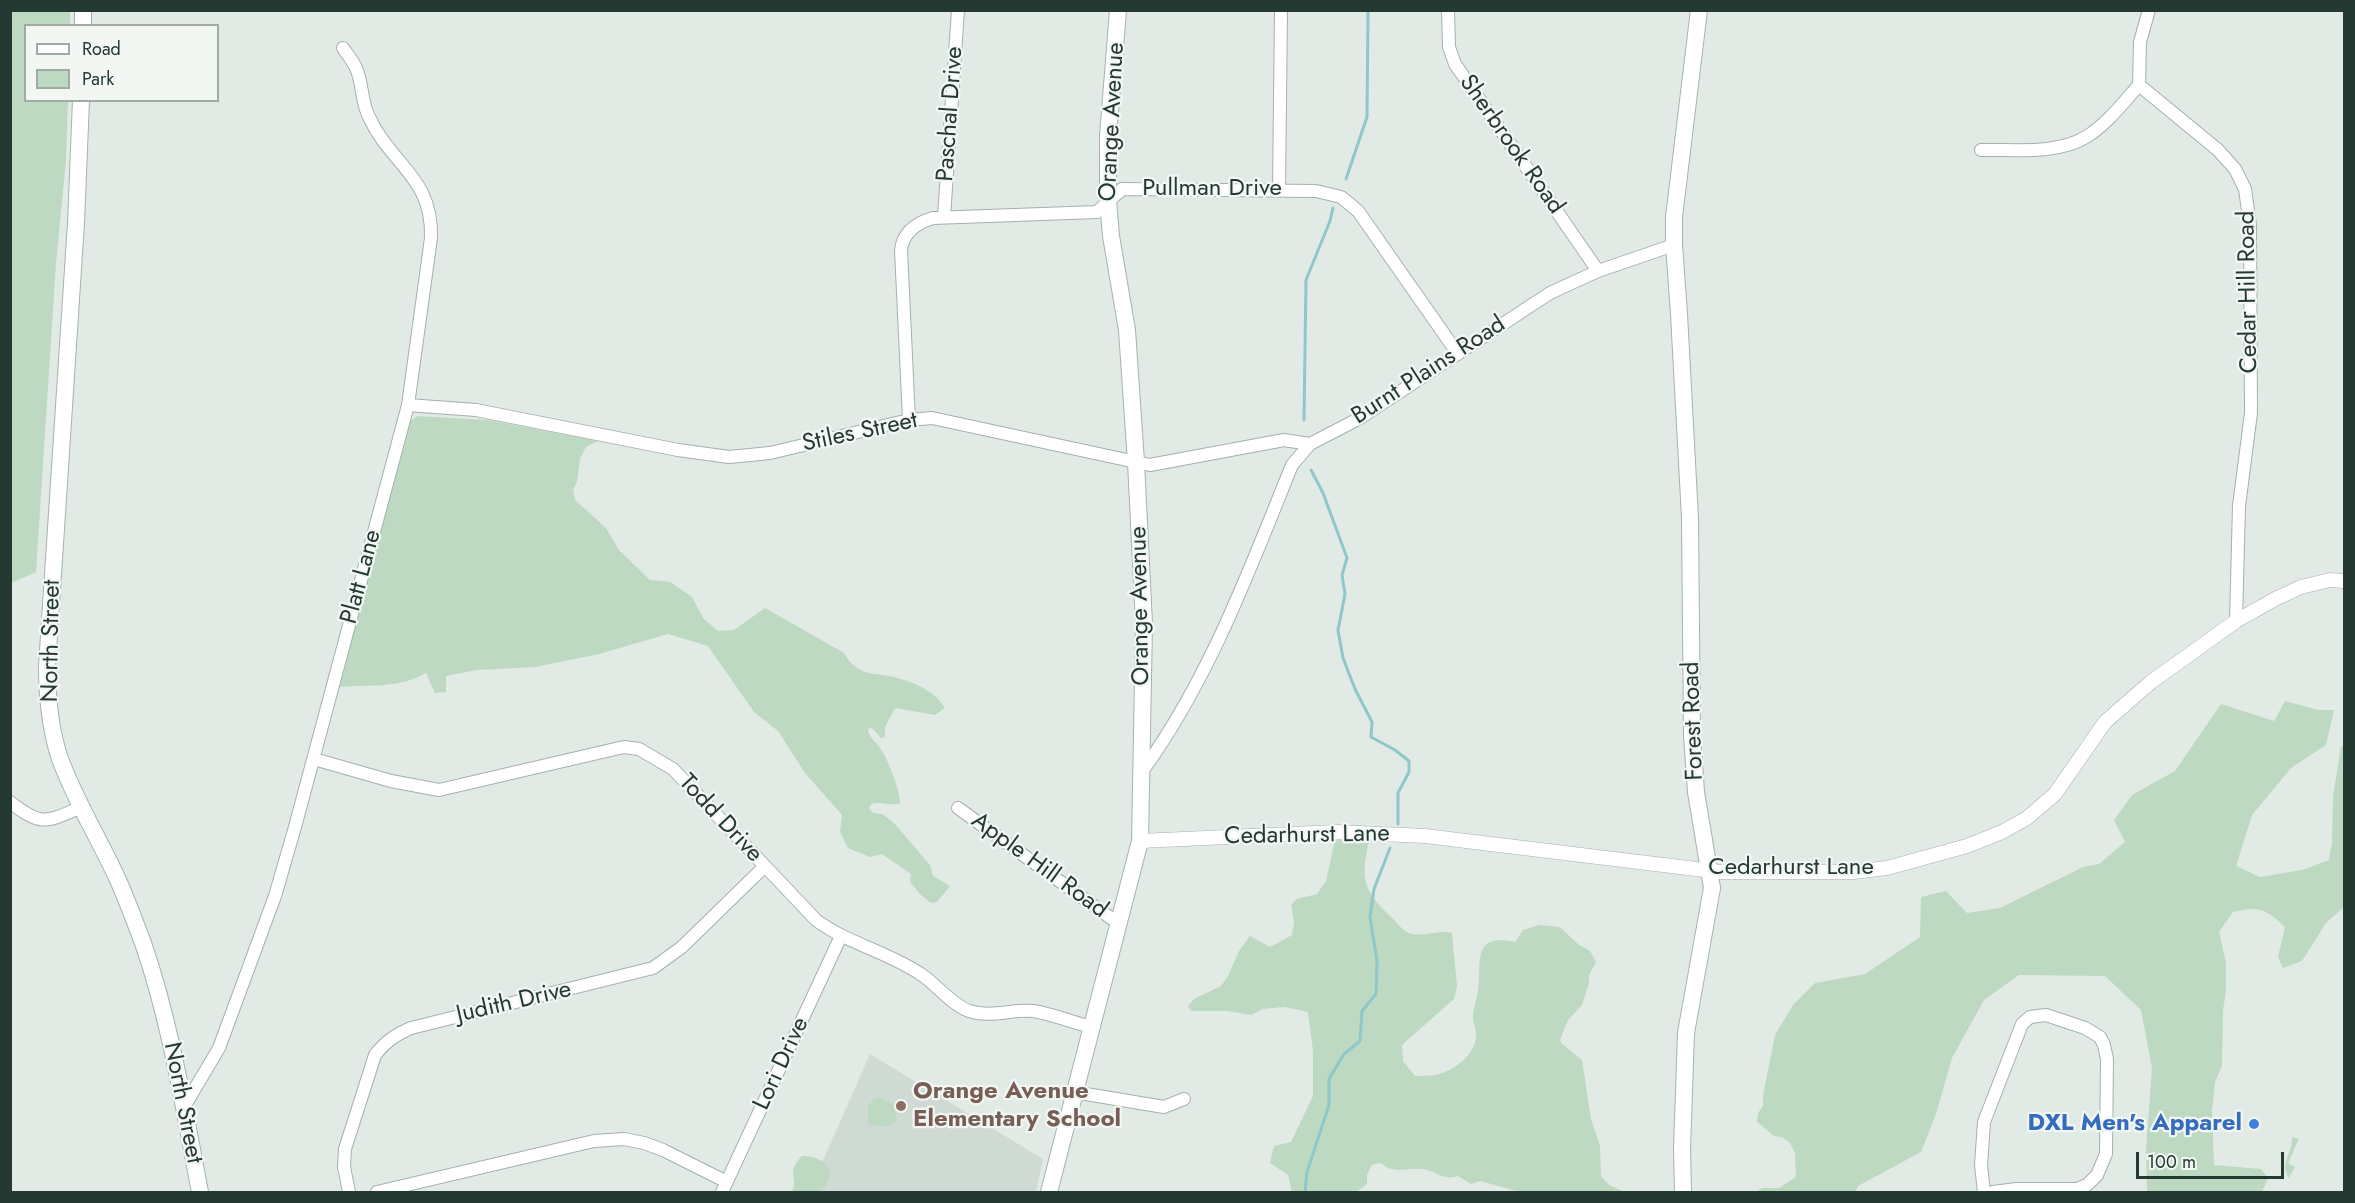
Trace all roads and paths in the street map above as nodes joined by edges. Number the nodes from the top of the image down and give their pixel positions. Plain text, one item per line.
1 (958, 10) edge
2 (1119, 10) edge
3 (1281, 10) edge
4 (1448, 10) edge
5 (1700, 10) edge
6 (2149, 10) edge
7 (343, 48) dead end
8 (2139, 85) junction
9 (81, 102) edge
10 (1981, 150) dead end
11 (1279, 190) junction
12 (1108, 201) junction
13 (944, 217) junction
14 (1674, 245) junction
15 (1598, 271) junction
16 (1458, 354) junction
17 (408, 405) junction
18 (909, 420) junction
19 (1310, 444) junction
20 (1136, 462) junction
21 (2344, 581) edge
22 (2236, 621) junction
23 (314, 759) junction
24 (1140, 774) junction
25 (10, 801) edge
26 (82, 807) junction
27 (958, 808) dead end
28 (1140, 841) junction
29 (765, 866) junction
30 (1710, 870) junction
31 (1119, 924) junction
32 (841, 936) junction
33 (1091, 1027) junction
34 (1074, 1092) junction
35 (1184, 1099) dead end
36 (184, 1107) junction
37 (725, 1187) edge
38 (2078, 1191) edge
39 (200, 1192) edge
40 (349, 1192) edge
41 (377, 1192) edge
42 (1049, 1192) edge
43 (1683, 1192) edge
44 (1984, 1192) edge
45 (1993, 1192) edge

1 - 13 street, Paschal Drive
2 - 12 main road, Orange Avenue
3 - 11 street
4 - 15 street, Sherbrook Road
5 - 14 main road
6 - 8 street
7 - 17 street, Platt Lane
8 - 10 street
8 - 22 street, Cedar Hill Road
9 - 26 main road, North Street
11 - 12 street, Pullman Drive
11 - 16 street, Pullman Drive
12 - 13 street, Pullman Drive
12 - 20 main road, Orange Avenue
13 - 18 street, Pullman Drive
14 - 15 street, Burnt Plains Road
14 - 30 main road, Forest Road
15 - 16 street, Burnt Plains Road
16 - 19 street, Burnt Plains Road
17 - 18 street, Stiles Street
17 - 23 street, Platt Lane
18 - 20 street, Stiles Street
19 - 20 street, Stiles Street
19 - 24 street, Burnt Plains Road
20 - 24 main road, Orange Avenue
21 - 22 street, Cedarhurst Lane
22 - 30 street, Cedarhurst Lane
23 - 29 street, Todd Drive
23 - 36 street, Platt Lane
24 - 28 main road, Orange Avenue
25 - 26 street
26 - 36 main road, North Street
27 - 31 street, Apple Hill Road
28 - 30 street, Cedarhurst Lane
28 - 31 main road, Orange Avenue
29 - 32 street, Todd Drive
29 - 40 street, Judith Drive
30 - 43 main road, Forest Road
31 - 33 main road, Orange Avenue
32 - 33 street, Todd Drive
32 - 37 street, Lori Drive
33 - 34 main road, Orange Avenue
34 - 35 street
34 - 42 main road, Orange Avenue
36 - 39 main road, North Street
37 - 41 street
38 - 44 street
38 - 45 street

